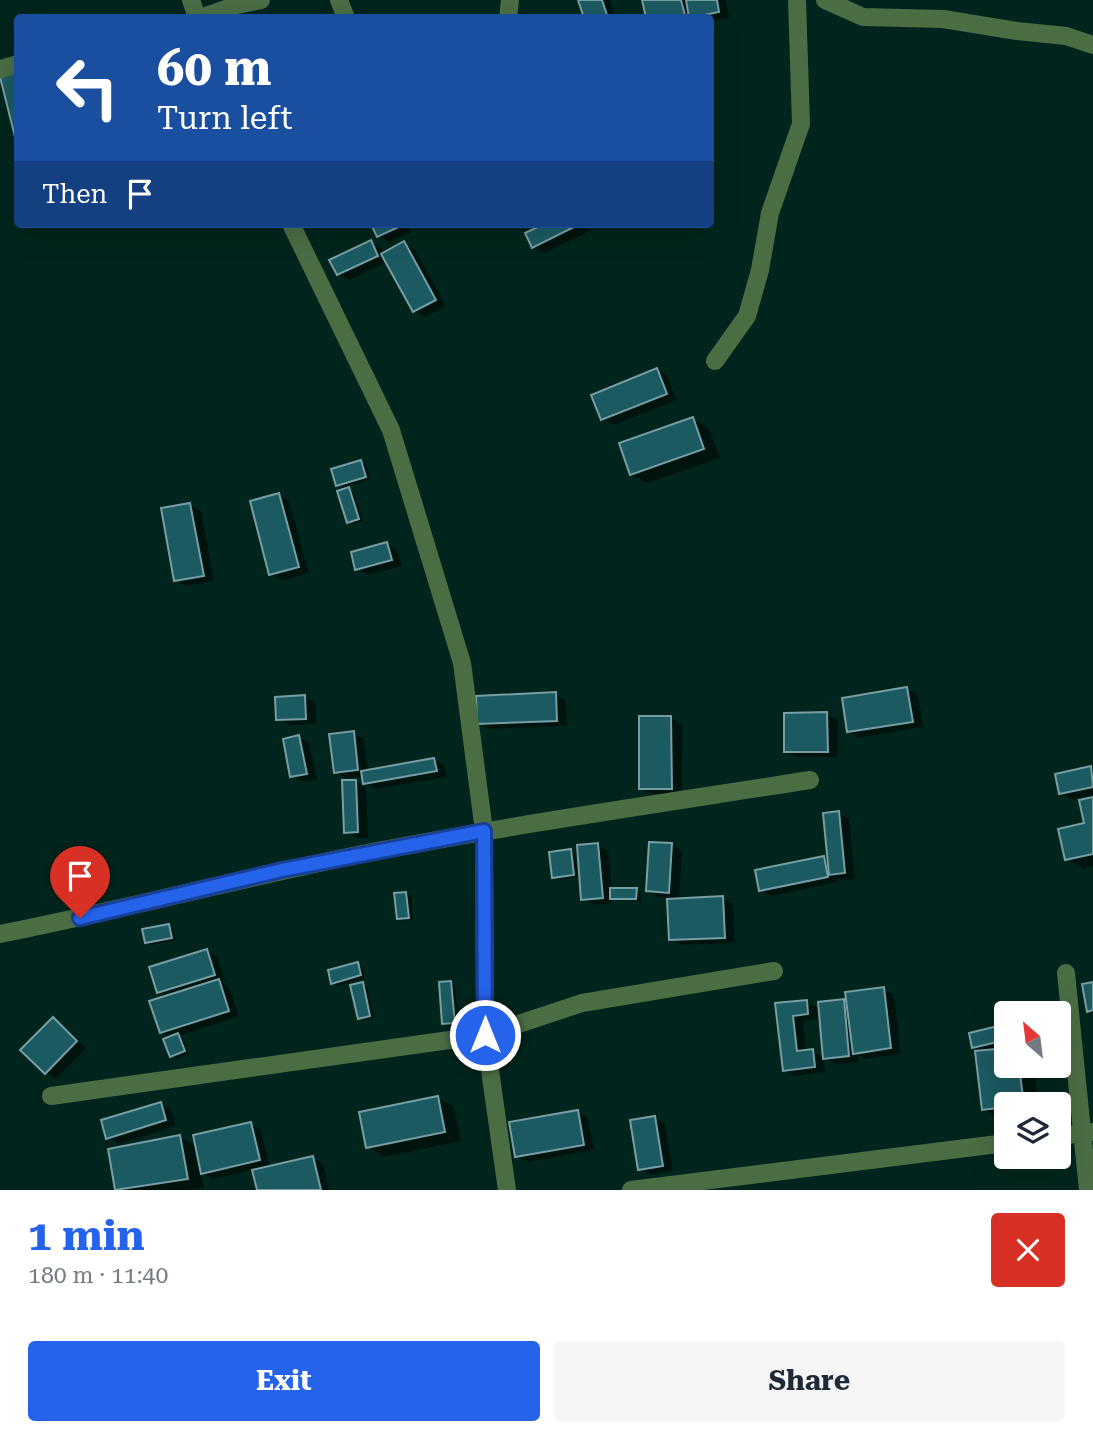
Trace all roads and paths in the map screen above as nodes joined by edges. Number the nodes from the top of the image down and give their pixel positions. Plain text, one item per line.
1 (261, 0) edge
2 (797, 0) edge
3 (825, 0) edge
4 (211, 14) edge
5 (1093, 45) edge
6 (293, 228) edge
7 (715, 361) dead end
8 (810, 780) dead end
9 (484, 831) junction
10 (0, 934) edge
11 (774, 971) dead end
12 (1066, 973) dead end
13 (485, 1035) junction
14 (51, 1096) dead end
15 (1088, 1133) edge
16 (994, 1145) edge
17 (507, 1190) edge
18 (631, 1190) edge
19 (1088, 1190) edge

1 - 4 street
2 - 7 street
3 - 5 street
6 - 9 street
8 - 9 street
9 - 10 street
9 - 13 street
11 - 13 street
12 - 15 street
13 - 14 street
13 - 17 street
15 - 19 street
16 - 18 street

